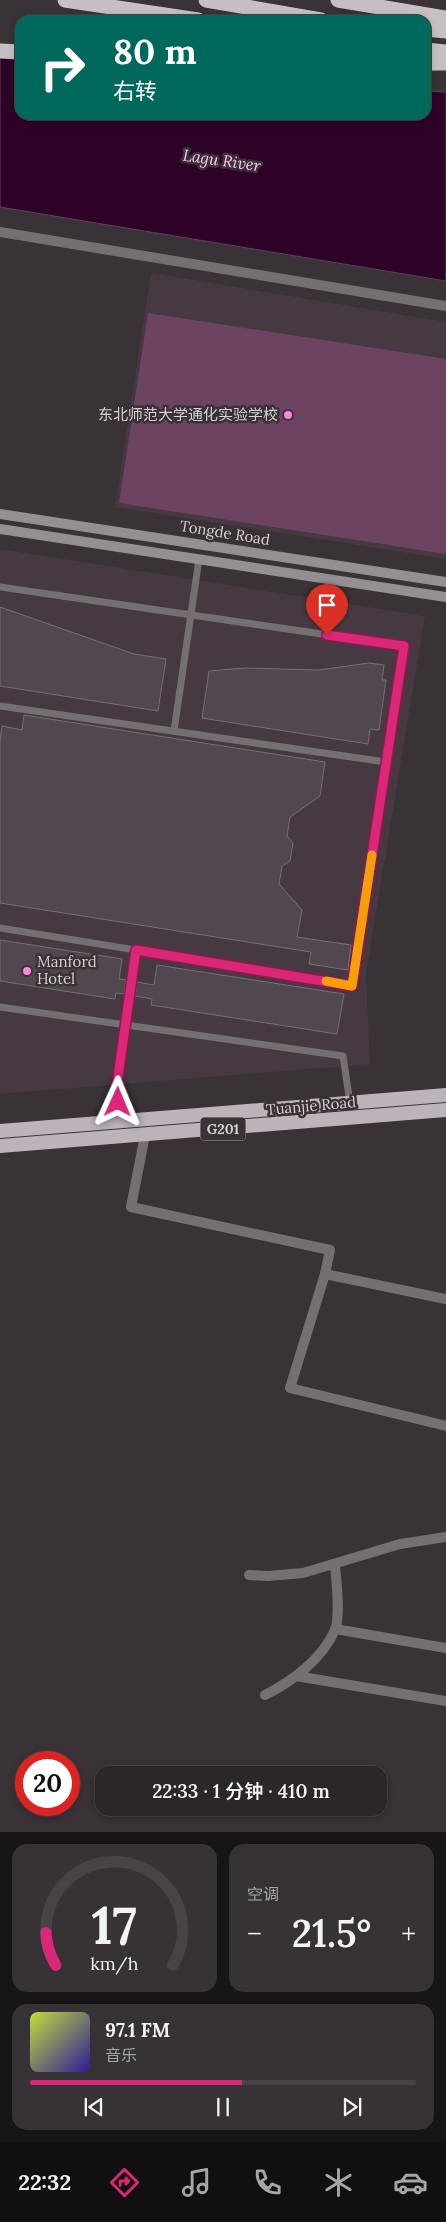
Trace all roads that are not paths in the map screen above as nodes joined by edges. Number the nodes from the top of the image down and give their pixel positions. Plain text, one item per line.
1 (65, 0) edge
2 (206, 0) edge
3 (338, 0) edge
4 (165, 15) edge
5 (289, 15) edge
6 (428, 15) edge
7 (431, 16) edge
8 (446, 18) edge
9 (431, 30) edge
10 (446, 31) edge
11 (431, 50) edge
12 (0, 51) edge
13 (15, 52) edge
14 (446, 52) edge
15 (431, 63) edge
16 (446, 63) edge
17 (0, 232) edge
18 (446, 306) edge
19 (0, 514) edge
20 (0, 529) edge
21 (199, 559) junction
22 (446, 582) edge
23 (0, 587) edge
24 (446, 597) edge
25 (191, 615) junction
26 (0, 706) edge
27 (174, 731) junction
28 (386, 762) junction
29 (0, 928) edge
30 (136, 950) junction
31 (0, 1007) edge
32 (126, 1025) junction
33 (446, 1095) edge
34 (350, 1104) junction
35 (446, 1110) edge
36 (121, 1122) junction
37 (0, 1131) edge
38 (145, 1135) junction
39 (0, 1146) edge
40 (325, 1274) junction
41 (446, 1299) edge
42 (446, 1426) edge
43 (446, 1537) edge
44 (335, 1564) junction
45 (249, 1575) dead end
46 (335, 1629) junction
47 (446, 1648) edge
48 (296, 1676) junction
49 (265, 1695) dead end
50 (446, 1701) edge

1 - 4 highway
2 - 5 highway
3 - 6 highway
7 - 8 highway
9 - 10 highway
11 - 14 highway
12 - 13 highway
15 - 16 highway
17 - 18 street
19 - 22 main road, Tongde Road
20 - 21 main road, Tongde Road
21 - 24 main road, Tongde Road
21 - 25 lane
23 - 25 lane
25 - 27 lane
25 - 28 lane
26 - 27 lane
27 - 28 lane
28 - 30 lane
29 - 30 lane
30 - 32 lane
31 - 32 lane
32 - 34 lane
32 - 36 lane
33 - 34 highway, Tuanjie Road / G201
34 - 36 highway, Tuanjie Road / G201
35 - 38 highway, Tuanjie Road / G201
36 - 37 highway, Tuanjie Road / G201
38 - 39 highway, Tuanjie Road / G201
38 - 40 street
40 - 41 street
40 - 42 street
43 - 44 street
44 - 45 street
44 - 46 street
46 - 47 street
46 - 48 street
48 - 49 street
48 - 50 street

